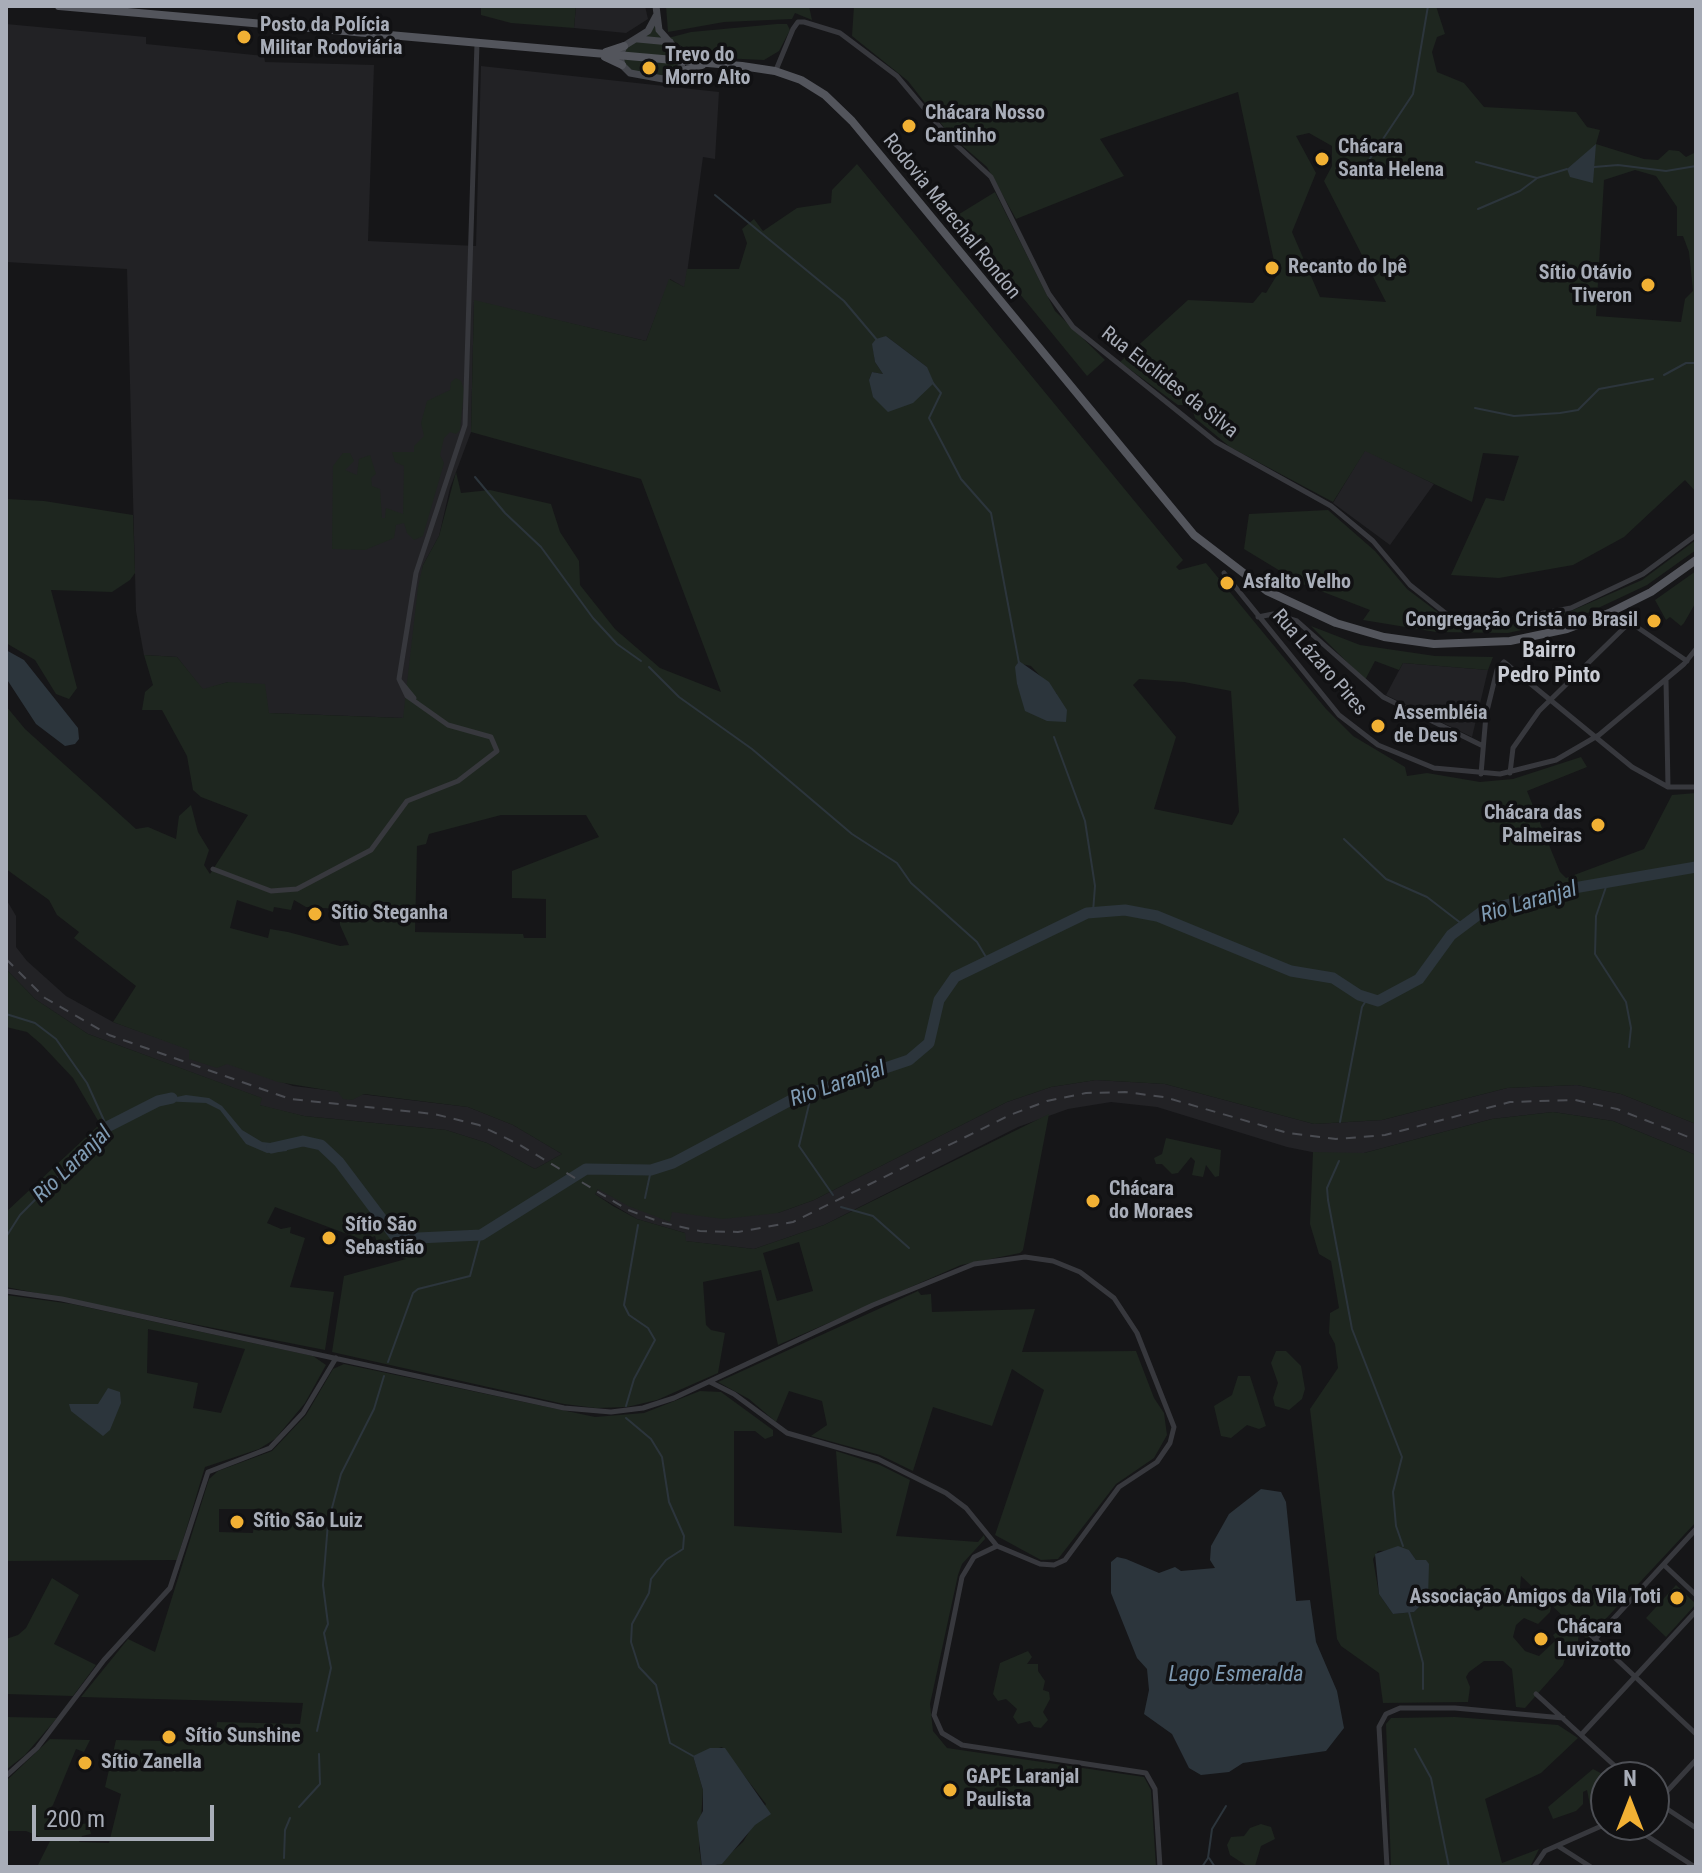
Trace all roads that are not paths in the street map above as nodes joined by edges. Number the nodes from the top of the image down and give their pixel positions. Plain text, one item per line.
1 (59, 6) edge
2 (656, 6) edge
3 (656, 16) junction
4 (636, 39) junction
5 (670, 42) junction
6 (477, 43) junction
7 (624, 46) junction
8 (681, 51) junction
9 (597, 54) junction
10 (621, 61) junction
11 (684, 61) junction
12 (707, 63) junction
13 (775, 71) junction
14 (679, 72) junction
15 (1696, 535) edge
16 (1696, 560) edge
17 (1224, 573) dead end
18 (1258, 617) junction
19 (1695, 655) edge
20 (1687, 661) junction
21 (1666, 679) junction
22 (1549, 699) junction
23 (1593, 739) junction
24 (1481, 745) junction
25 (1510, 773) junction
26 (1481, 774) junction
27 (1668, 787) junction
28 (1696, 787) edge
29 (213, 869) dead end
30 (6, 1291) edge
31 (336, 1358) junction
32 (709, 1382) junction
33 (1696, 1529) edge
34 (997, 1546) junction
35 (1664, 1565) junction
36 (1696, 1595) edge
37 (1696, 1611) edge
38 (1578, 1623) dead end
39 (1595, 1639) junction
40 (1635, 1677) junction
41 (1536, 1694) dead end
42 (1563, 1718) junction
43 (1696, 1734) edge
44 (1581, 1735) junction
45 (1696, 1760) edge
46 (1609, 1761) edge
47 (6, 1776) edge
48 (1670, 1787) edge
49 (1670, 1812) edge
50 (1696, 1828) edge
51 (1590, 1831) edge
52 (1655, 1841) edge
53 (1558, 1845) junction
54 (1160, 1867) edge
55 (1387, 1867) edge
56 (1534, 1867) edge
57 (1591, 1867) edge
58 (1695, 1867) edge

1 - 6 main road, Rodovia Marechal Rondon
2 - 3 main road
3 - 4 main road
3 - 5 main road
4 - 5 main road
4 - 7 main road
5 - 8 main road
6 - 9 main road, Rodovia Marechal Rondon
6 - 29 street
7 - 9 main road
7 - 10 main road
8 - 11 main road
8 - 12 main road
9 - 10 main road, Rodovia Marechal Rondon
10 - 11 main road, Rodovia Marechal Rondon
10 - 14 main road
11 - 12 main road, Rodovia Marechal Rondon
11 - 14 main road
12 - 13 main road, Rodovia Marechal Rondon
12 - 14 main road
13 - 15 street, Rua Euclides da Silva
13 - 16 main road, Rodovia Marechal Rondon
17 - 18 street, Rua Lázaro Pires
18 - 24 street
18 - 26 street, Rua Lázaro Pires
19 - 20 street, Rua Lázaro Pires
20 - 21 street, Rua Lázaro Pires
20 - 22 street
21 - 23 street, Rua Lázaro Pires
21 - 27 street
22 - 23 street
22 - 24 street
22 - 25 street
23 - 25 street, Rua Lázaro Pires
23 - 27 street
24 - 26 street
25 - 26 street, Rua Lázaro Pires
27 - 28 street
30 - 31 street
31 - 32 street
31 - 47 street
32 - 34 street
32 - 34 street
33 - 35 street
34 - 54 street
35 - 36 street
35 - 39 street
37 - 40 street
38 - 39 street
39 - 40 street
40 - 43 street
40 - 44 street
41 - 42 street
42 - 44 street
42 - 55 street
44 - 46 street
45 - 48 street
49 - 50 street
51 - 53 street
52 - 58 street
53 - 56 street
53 - 57 street

